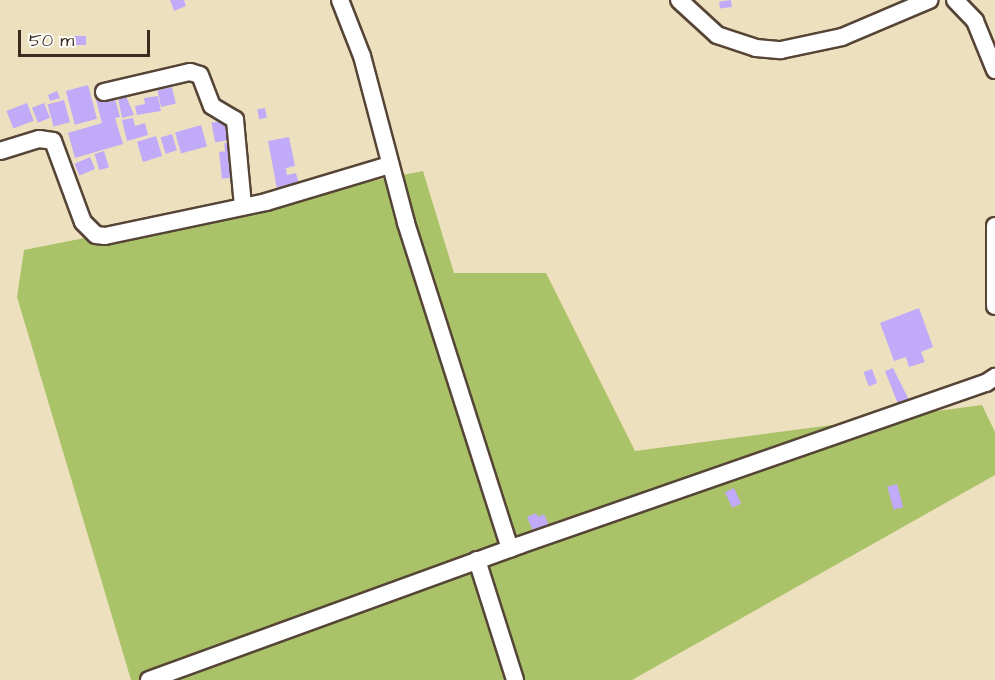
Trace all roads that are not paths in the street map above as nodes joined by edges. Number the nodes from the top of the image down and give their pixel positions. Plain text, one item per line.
1 (340, 0) edge
2 (679, 0) edge
3 (929, 0) edge
4 (955, 0) edge
5 (995, 70) edge
6 (104, 92) dead end
7 (0, 151) edge
8 (389, 165) junction
9 (243, 206) junction
10 (995, 226) edge
11 (995, 306) edge
12 (995, 377) edge
13 (510, 549) junction
14 (477, 561) junction
15 (149, 680) edge
16 (515, 680) edge

1 - 8 street
2 - 3 street
4 - 5 street
6 - 9 street
7 - 9 street
8 - 9 street
8 - 13 street
10 - 11 street
12 - 13 street
13 - 14 street
14 - 15 street
14 - 16 street

